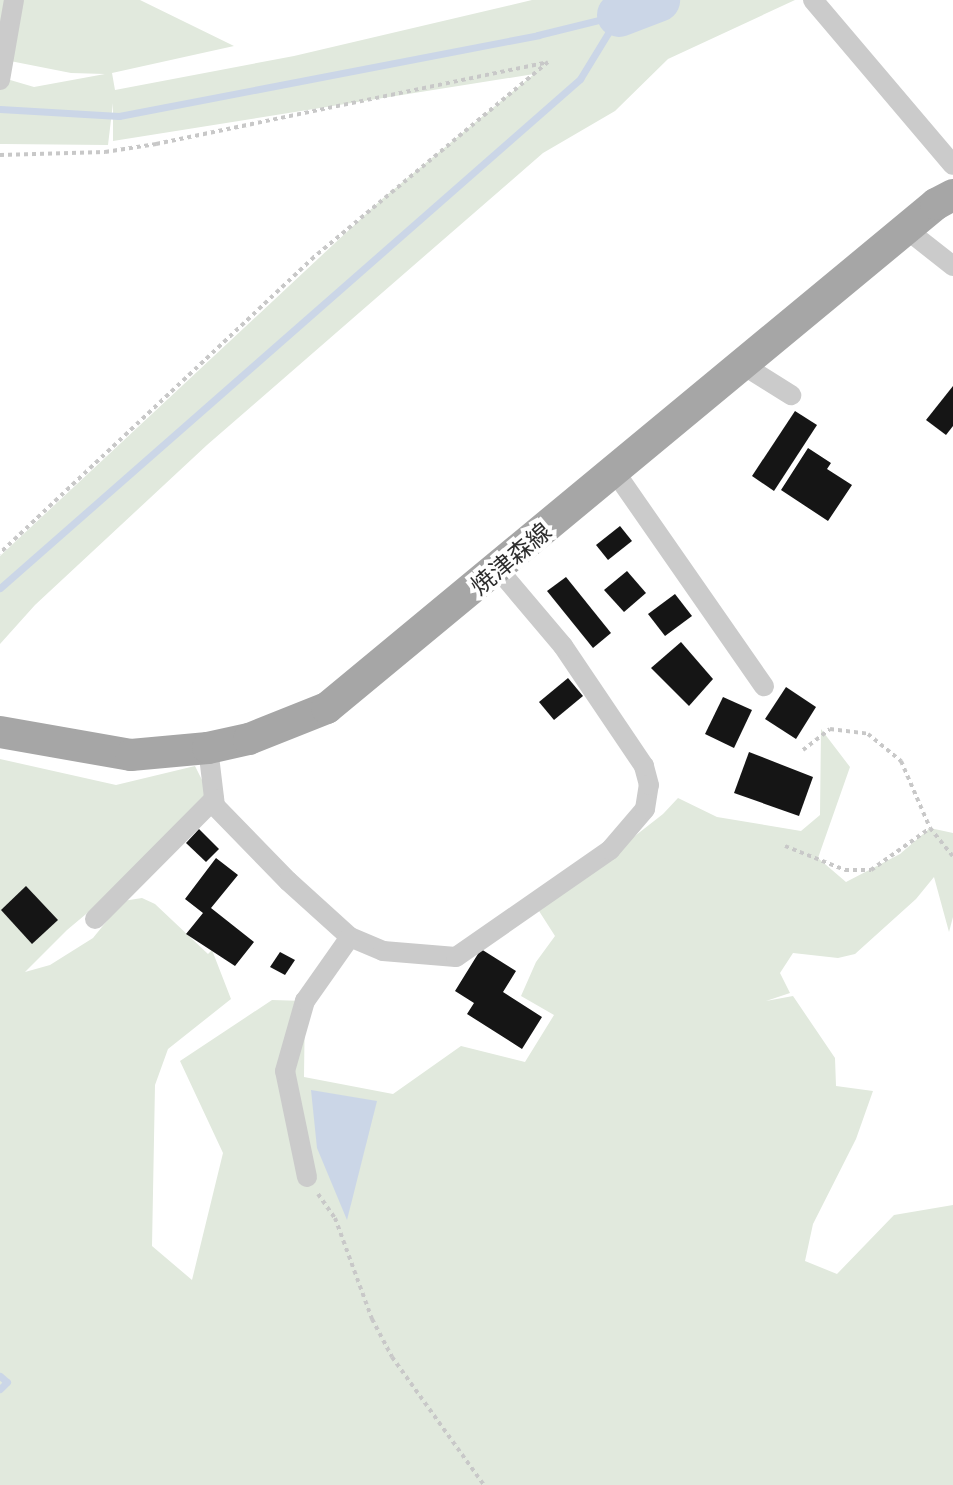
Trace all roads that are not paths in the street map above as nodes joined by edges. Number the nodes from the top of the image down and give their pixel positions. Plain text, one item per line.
1 (14, 0) edge
2 (813, 0) edge
3 (0, 79) edge
4 (953, 165) edge
5 (953, 195) edge
6 (906, 229) junction
7 (953, 266) edge
8 (743, 365) junction
9 (791, 395) dead end
10 (615, 472) junction
11 (498, 569) junction
12 (764, 686) dead end
13 (0, 732) edge
14 (208, 748) junction
15 (214, 799) junction
16 (95, 919) dead end
17 (350, 937) junction
18 (307, 1177) road end

1 - 3 street
2 - 4 street
5 - 6 main road, 焼津森線
6 - 7 street
6 - 8 main road, 焼津森線
8 - 9 street
8 - 10 main road, 焼津森線
10 - 11 main road, 焼津森線
10 - 12 street
11 - 14 main road, 焼津森線
11 - 17 street
13 - 14 main road, 焼津森線
14 - 15 street
15 - 16 street
15 - 17 street
17 - 18 street

